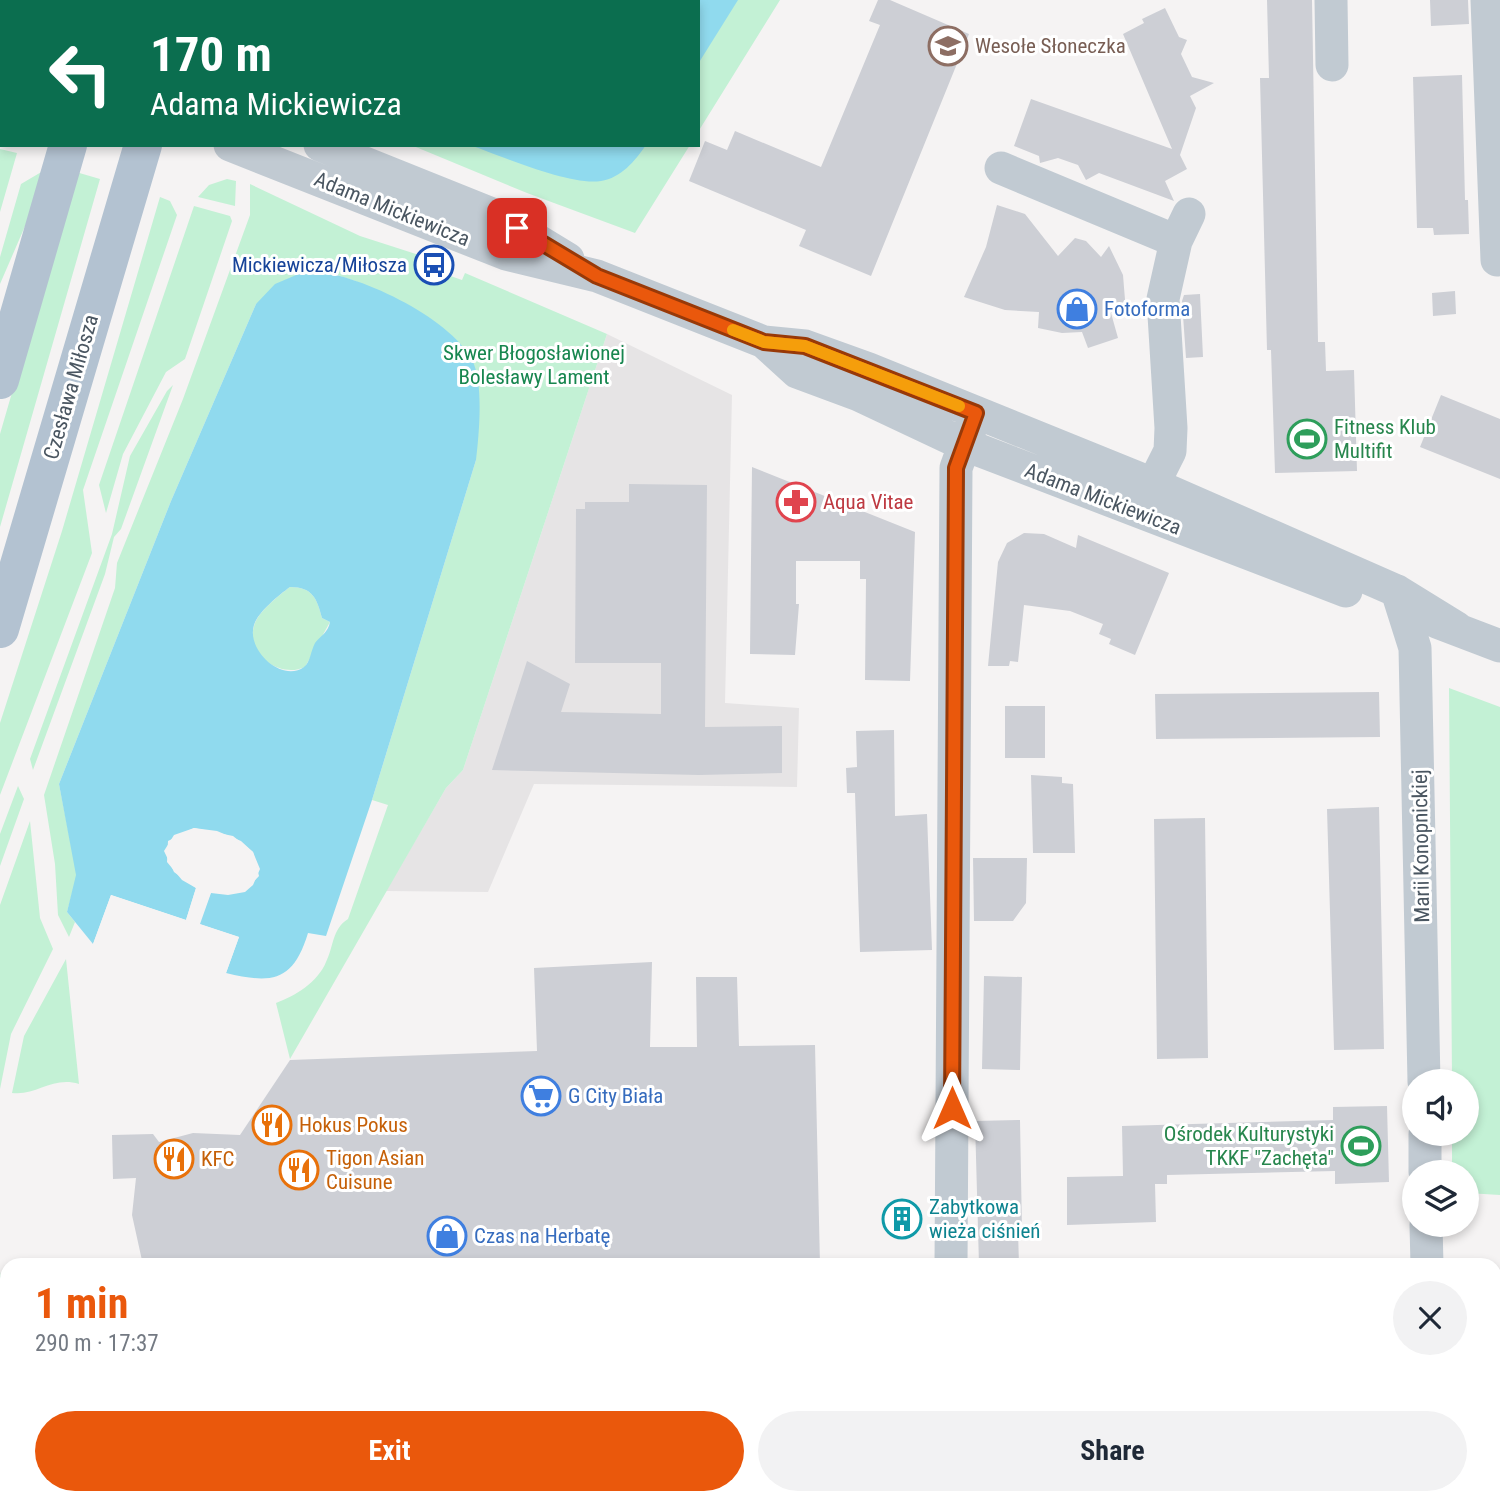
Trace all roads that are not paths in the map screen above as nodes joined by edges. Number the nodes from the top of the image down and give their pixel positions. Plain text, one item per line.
1 (1331, 0) edge
2 (1487, 0) edge
3 (1332, 65) dead end
4 (67, 147) edge
5 (142, 147) edge
6 (235, 147) edge
7 (325, 147) edge
8 (1001, 168) dead end
9 (1497, 260) dead end
10 (597, 276) junction
11 (0, 380) edge
12 (930, 411) junction
13 (976, 413) junction
14 (963, 444) junction
15 (1146, 499) junction
16 (1245, 524) junction
17 (1205, 538) junction
18 (1399, 602) junction
19 (0, 629) edge
20 (1500, 646) edge
21 (1424, 1069) edge
22 (1426, 1237) edge
23 (951, 1258) edge
24 (1427, 1258) edge

1 - 3 street
2 - 9 street
4 - 11 main road
5 - 19 main road, Czesława Miłosza
6 - 10 street, Adama Mickiewicza
7 - 10 street, Adama Mickiewicza
8 - 15 street
10 - 12 street, Adama Mickiewicza
12 - 13 street, Adama Mickiewicza
12 - 14 street, Adama Mickiewicza
13 - 14 street
13 - 15 street, Adama Mickiewicza
14 - 15 street, Adama Mickiewicza
14 - 23 street
15 - 16 street, Adama Mickiewicza
15 - 17 street, Adama Mickiewicza
16 - 17 street
16 - 18 street, Adama Mickiewicza
17 - 18 street, Adama Mickiewicza
18 - 20 street, Adama Mickiewicza
18 - 21 street, Marii Konopnickiej
22 - 24 street

